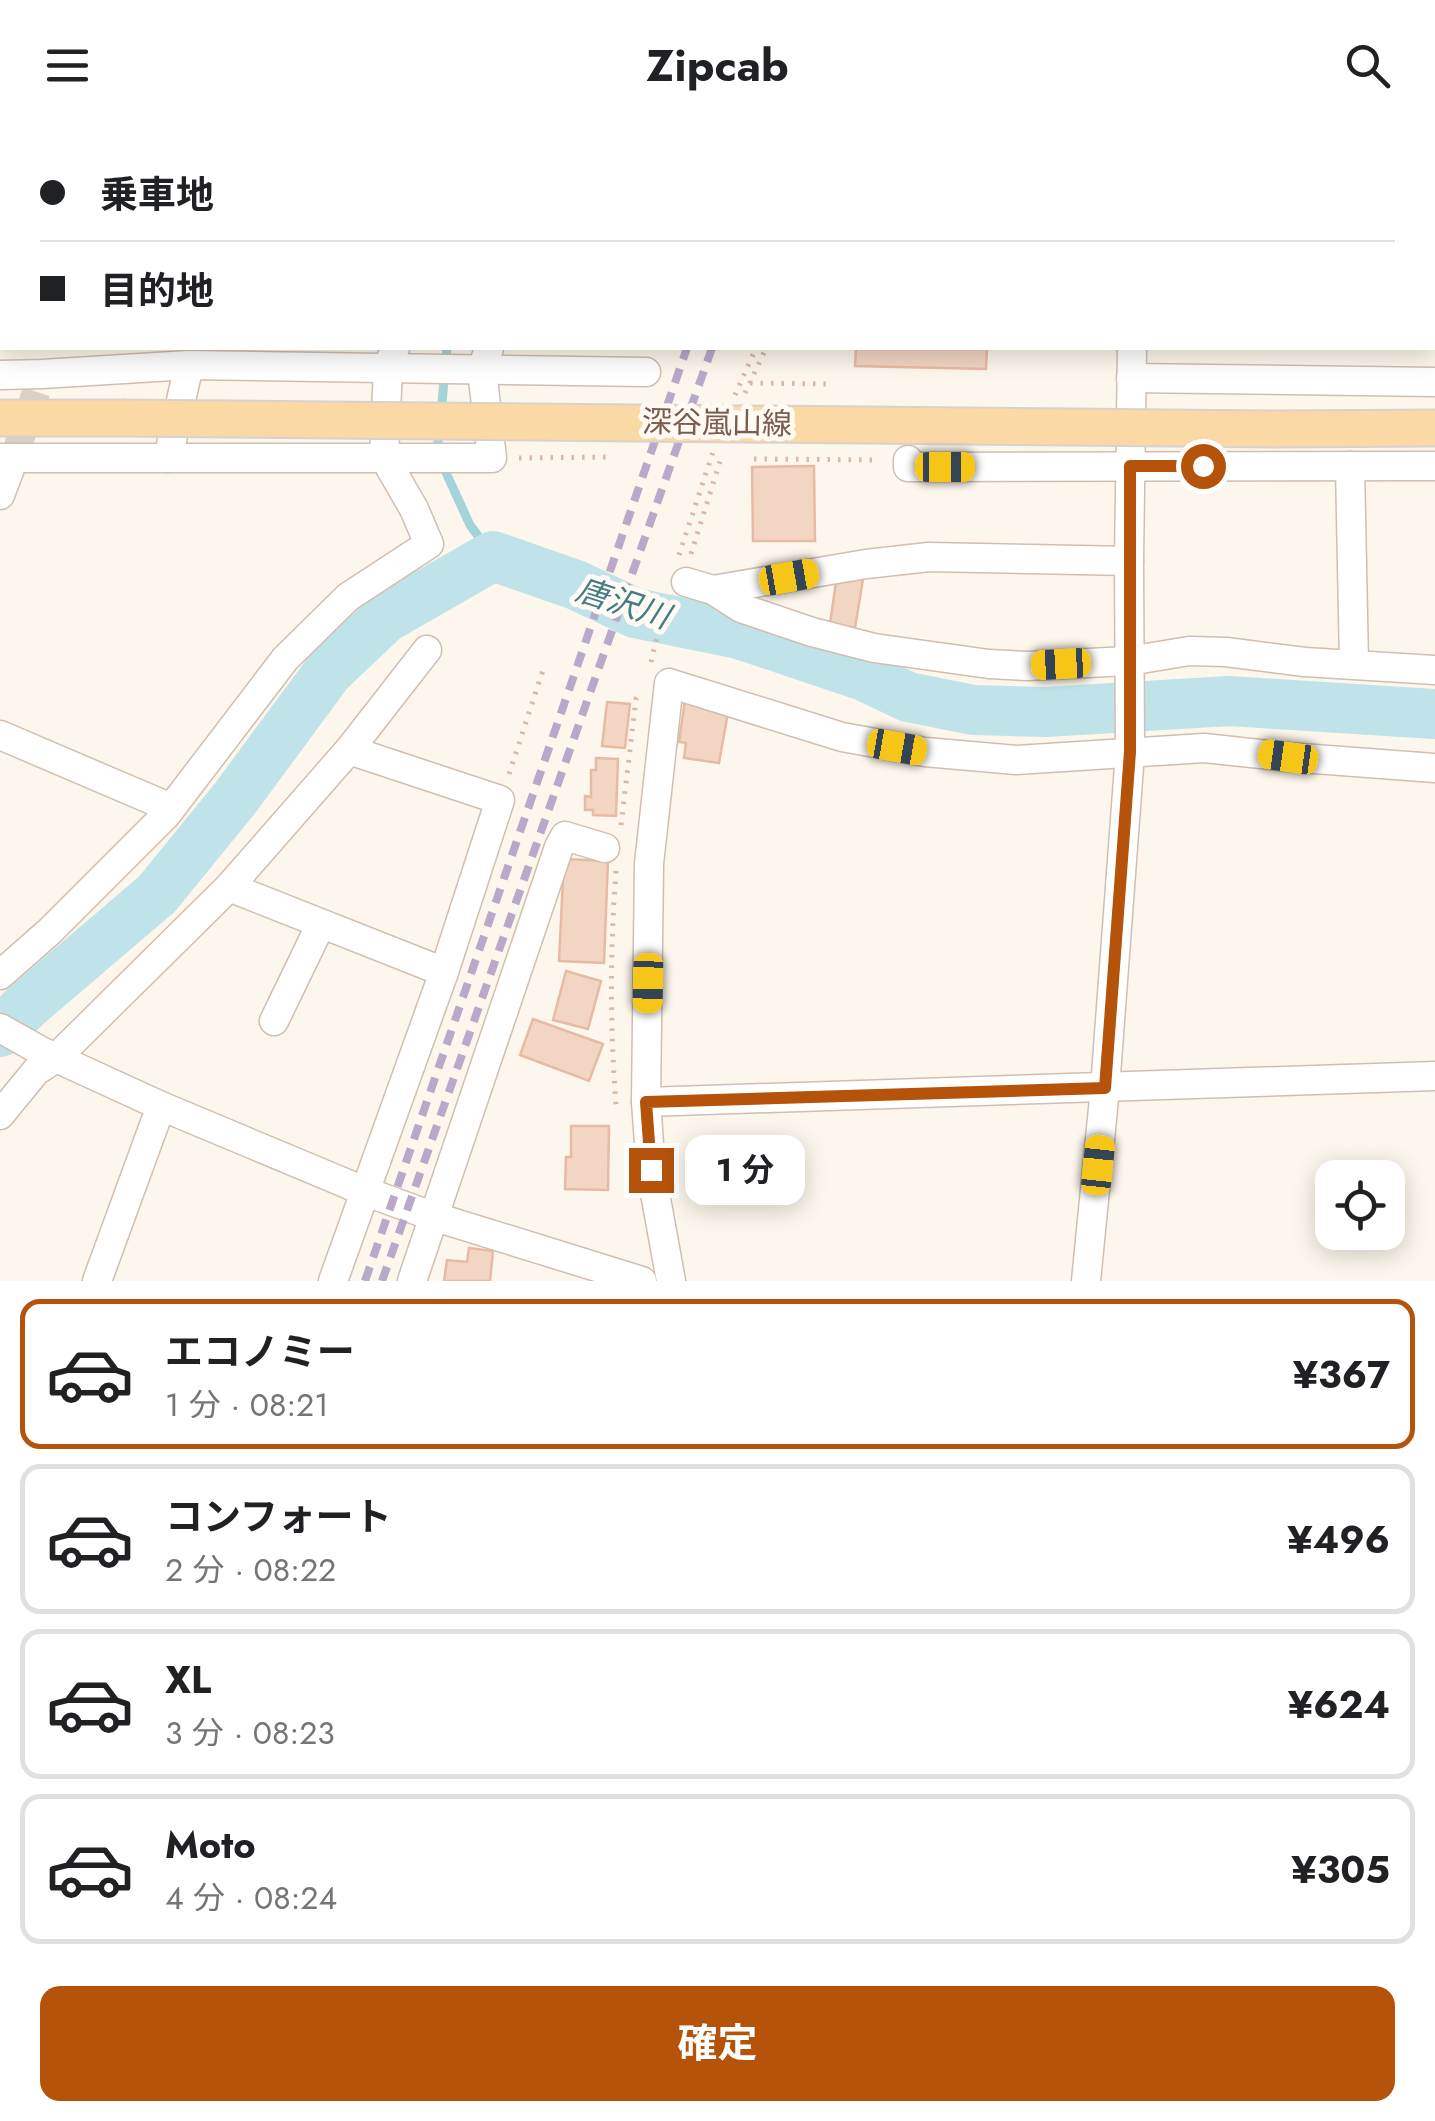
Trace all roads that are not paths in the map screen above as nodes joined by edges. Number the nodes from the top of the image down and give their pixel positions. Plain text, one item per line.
1 (51, 350) edge
2 (1132, 350) edge
3 (392, 358) edge
4 (485, 359) edge
5 (189, 365) junction
6 (646, 372) dead end
7 (0, 374) edge
8 (42, 374) junction
9 (1131, 378) junction
10 (1435, 382) edge
11 (0, 418) edge
12 (1435, 428) edge
13 (384, 457) junction
14 (7, 458) edge
15 (168, 458) junction
16 (908, 460) road end
17 (1130, 466) junction
18 (1350, 466) junction
19 (1435, 466) edge
20 (0, 495) edge
21 (1129, 561) junction
22 (427, 650) dead end
23 (1354, 664) junction
24 (1129, 666) junction
25 (1435, 670) edge
26 (0, 735) edge
27 (1130, 747) junction
28 (349, 750) junction
29 (1435, 768) edge
30 (171, 808) junction
31 (605, 848) dead end
32 (229, 887) junction
33 (321, 924) junction
34 (444, 972) junction
35 (0, 975) edge
36 (274, 1021) dead end
37 (0, 1028) edge
38 (49, 1054) junction
39 (1435, 1076) edge
40 (1105, 1088) junction
41 (646, 1102) junction
42 (160, 1106) junction
43 (0, 1115) edge
44 (364, 1191) junction
45 (432, 1216) junction
46 (628, 1279) edge
47 (97, 1281) edge
48 (333, 1281) edge
49 (412, 1281) edge
50 (671, 1281) edge
51 (1086, 1281) edge

1 - 8 street
2 - 9 street
3 - 4 street
3 - 5 street
3 - 13 street
4 - 6 street
4 - 13 street
5 - 8 street
5 - 15 street
7 - 8 street
9 - 10 street
9 - 17 street
11 - 12 main road, 深谷嵐山線, bridge
13 - 15 street
13 - 30 street
14 - 15 street
14 - 20 street
16 - 17 street
17 - 18 street
17 - 21 street
18 - 19 street
18 - 23 street
21 - 24 street
21 - 24 street
22 - 28 street
23 - 24 street
23 - 25 street
24 - 27 street
26 - 30 street
27 - 29 street
27 - 40 street
27 - 41 street
28 - 32 street
28 - 34 street
30 - 35 street
31 - 45 street
32 - 33 street
32 - 38 street
33 - 34 street
33 - 36 street
34 - 44 street
37 - 38 street
38 - 42 street
38 - 43 street
39 - 40 street
40 - 41 street
40 - 51 street
41 - 50 street
42 - 44 street
42 - 47 street
44 - 45 street
44 - 48 street
45 - 46 street
45 - 49 street

